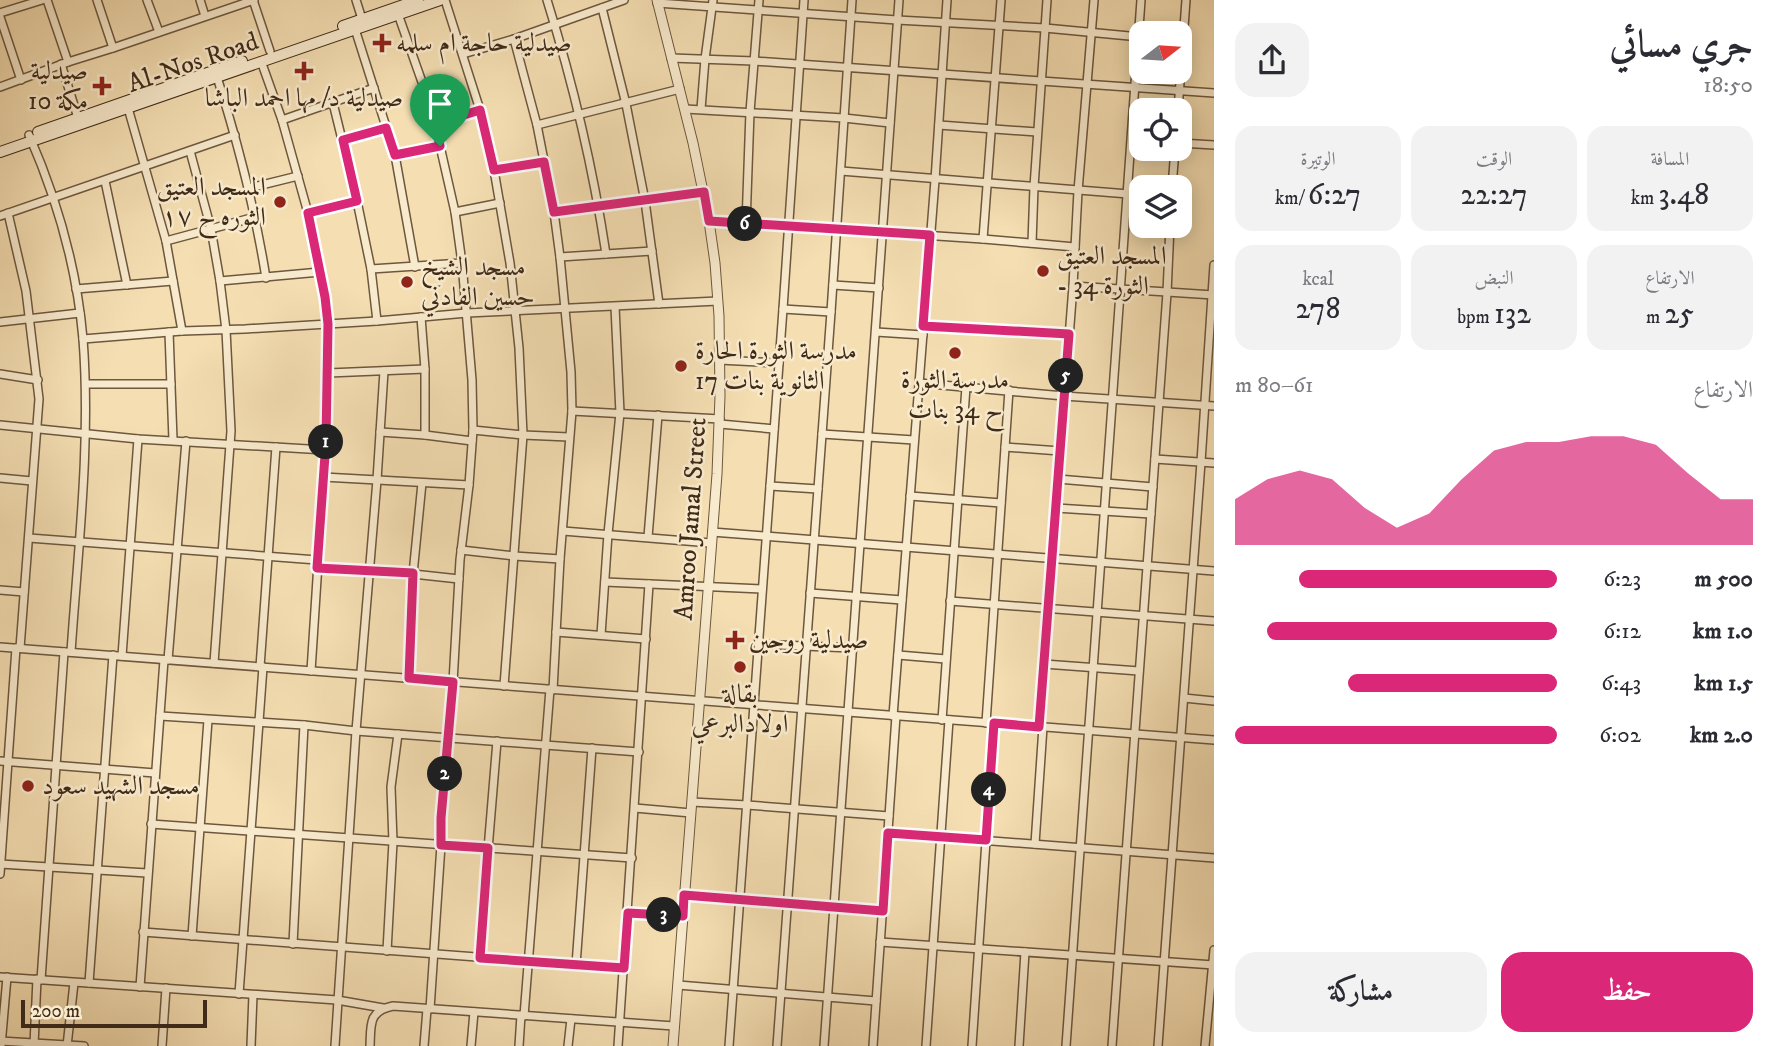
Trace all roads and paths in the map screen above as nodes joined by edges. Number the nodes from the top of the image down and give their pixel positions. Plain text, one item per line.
1 (44, 0) edge
2 (97, 0) edge
3 (147, 0) edge
4 (200, 0) edge
5 (253, 0) edge
6 (418, 0) edge
7 (440, 0) edge
8 (445, 0) edge
9 (547, 0) edge
10 (624, 0) edge
11 (759, 0) edge
12 (804, 0) edge
13 (852, 0) edge
14 (899, 0) edge
15 (947, 0) edge
16 (1001, 0) edge
17 (1047, 0) edge
18 (1094, 0) edge
19 (1141, 0) edge
20 (1186, 0) edge
21 (359, 1) edge
22 (657, 1) edge
23 (712, 4) edge
24 (602, 8) junction
25 (758, 10) junction
26 (398, 14) junction
27 (803, 14) junction
28 (0, 15) edge
29 (384, 15) junction
30 (205, 16) junction
31 (850, 17) junction
32 (362, 19) junction
33 (897, 20) junction
34 (1140, 21) edge
35 (1183, 21) edge
36 (945, 23) junction
37 (554, 24) junction
38 (999, 26) junction
39 (1045, 28) junction
40 (355, 29) junction
41 (159, 32) junction
42 (1092, 33) junction
43 (1129, 35) edge
44 (514, 39) junction
45 (113, 48) junction
46 (271, 51) junction
47 (463, 54) junction
48 (671, 58) junction
49 (705, 59) junction
50 (261, 61) junction
51 (754, 61) junction
52 (64, 63) junction
53 (799, 65) junction
54 (847, 68) junction
55 (893, 72) junction
56 (942, 75) junction
57 (217, 77) junction
58 (996, 78) junction
59 (21, 79) junction
60 (1041, 81) junction
61 (1087, 84) junction
62 (1135, 84) edge
63 (1179, 84) edge
64 (0, 87) edge
65 (374, 88) junction
66 (1135, 88) junction
67 (680, 89) junction
68 (1179, 90) junction
69 (1214, 93) edge
70 (1134, 98) edge
71 (1179, 98) edge
72 (333, 103) junction
73 (626, 104) junction
74 (128, 108) junction
75 (685, 109) junction
76 (701, 109) junction
77 (480, 110) junction
78 (750, 112) junction
79 (580, 114) junction
80 (796, 116) junction
81 (78, 118) junction
82 (844, 118) junction
83 (282, 120) junction
84 (890, 123) junction
85 (435, 124) junction
86 (537, 125) junction
87 (939, 125) junction
88 (386, 128) junction
89 (992, 129) junction
90 (1037, 132) junction
91 (236, 135) junction
92 (30, 138) junction
93 (343, 140) junction
94 (1192, 144) edge
95 (0, 145) edge
96 (1214, 145) edge
97 (440, 146) junction
98 (190, 151) junction
99 (0, 152) edge
100 (395, 155) junction
101 (1129, 161) edge
102 (544, 162) junction
103 (146, 166) junction
104 (494, 170) junction
105 (841, 171) junction
106 (885, 175) junction
107 (298, 176) junction
108 (935, 180) junction
109 (105, 181) junction
110 (988, 183) junction
111 (1034, 187) junction
112 (249, 188) junction
113 (1078, 191) junction
114 (704, 192) junction
115 (1127, 194) junction
116 (54, 198) junction
117 (357, 201) junction
118 (645, 201) junction
119 (500, 203) junction
120 (599, 206) junction
121 (455, 212) junction
122 (554, 212) junction
123 (308, 213) junction
124 (4, 215) edge
125 (255, 216) junction
126 (709, 221) junction
127 (746, 224) junction
128 (789, 227) junction
129 (211, 229) junction
130 (837, 230) junction
131 (881, 232) junction
132 (930, 235) junction
133 (1169, 238) edge
134 (983, 239) junction
135 (166, 241) junction
136 (1032, 243) junction
137 (1075, 247) junction
138 (652, 251) junction
139 (606, 254) junction
140 (560, 257) junction
141 (462, 264) junction
142 (1214, 265) edge
143 (415, 267) junction
144 (371, 269) junction
145 (320, 272) junction
146 (266, 278) junction
147 (173, 281) junction
148 (220, 281) junction
149 (127, 285) junction
150 (833, 285) junction
151 (1073, 286) junction
152 (879, 288) junction
153 (76, 289) junction
154 (1120, 289) junction
155 (1167, 293) junction
156 (1213, 294) edge
157 (718, 300) junction
158 (659, 304) junction
159 (615, 307) junction
160 (565, 309) junction
161 (783, 309) junction
162 (515, 311) junction
163 (831, 312) junction
164 (80, 313) junction
165 (467, 313) junction
166 (421, 317) junction
167 (30, 318) junction
168 (377, 321) junction
169 (0, 322) edge
170 (328, 324) junction
171 (923, 326) junction
172 (226, 330) junction
173 (182, 331) junction
174 (169, 332) junction
175 (876, 332) junction
176 (1069, 334) junction
177 (923, 335) junction
178 (83, 339) junction
179 (719, 360) junction
180 (779, 363) junction
181 (425, 369) junction
182 (384, 371) junction
183 (328, 373) junction
184 (0, 374) edge
185 (38, 380) junction
186 (919, 383) junction
187 (86, 384) junction
188 (171, 384) junction
189 (966, 387) junction
190 (1009, 390) junction
191 (1065, 396) junction
192 (1112, 399) junction
193 (1159, 402) junction
194 (1210, 406) edge
195 (572, 411) junction
196 (620, 414) junction
197 (658, 415) junction
198 (720, 421) junction
199 (0, 425) edge
200 (774, 429) junction
201 (37, 430) junction
202 (473, 430) junction
203 (380, 432) junction
204 (85, 434) junction
205 (822, 434) junction
206 (425, 435) junction
207 (523, 435) junction
208 (569, 437) junction
209 (868, 437) junction
210 (138, 439) junction
211 (173, 440) junction
212 (914, 440) junction
213 (186, 441) junction
214 (472, 441) junction
215 (231, 444) junction
216 (276, 447) junction
217 (1005, 447) junction
218 (325, 450) junction
219 (1060, 451) junction
220 (1155, 459) junction
221 (1201, 462) junction
222 (1214, 463) edge
223 (323, 477) junction
224 (0, 478) edge
225 (1058, 479) junction
226 (377, 480) junction
227 (32, 481) junction
228 (422, 483) junction
229 (1106, 483) junction
230 (469, 485) junction
231 (770, 486) junction
232 (1153, 487) junction
233 (818, 489) junction
234 (910, 496) junction
235 (958, 500) junction
236 (1002, 503) junction
237 (1056, 508) junction
238 (1104, 511) junction
239 (1151, 513) junction
240 (562, 531) junction
241 (608, 534) junction
242 (648, 537) junction
243 (766, 537) junction
244 (29, 538) junction
245 (712, 538) junction
246 (814, 540) junction
247 (79, 542) junction
248 (860, 544) junction
249 (130, 545) junction
250 (906, 547) junction
251 (177, 549) junction
252 (461, 550) junction
253 (954, 551) junction
254 (222, 552) junction
255 (998, 554) junction
256 (268, 556) junction
257 (514, 556) junction
258 (1052, 558) junction
259 (560, 559) junction
260 (1101, 562) junction
261 (317, 564) junction
262 (1147, 566) junction
263 (1193, 569) junction
264 (369, 570) junction
265 (1214, 571) edge
266 (413, 573) junction
267 (459, 579) junction
268 (605, 582) junction
269 (649, 584) junction
270 (708, 586) junction
271 (762, 589) junction
272 (0, 590) edge
273 (24, 592) junction
274 (810, 593) junction
275 (856, 596) junction
276 (902, 600) junction
277 (950, 601) junction
278 (995, 604) junction
279 (1048, 608) junction
280 (1097, 613) junction
281 (1143, 616) junction
282 (1190, 620) junction
283 (1214, 621) edge
284 (556, 632) junction
285 (601, 635) junction
286 (646, 639) junction
287 (758, 644) junction
288 (806, 646) junction
289 (0, 647) edge
290 (18, 648) junction
291 (852, 648) junction
292 (67, 652) junction
293 (898, 655) junction
294 (118, 656) junction
295 (946, 659) junction
296 (166, 660) junction
297 (214, 663) junction
298 (1044, 664) junction
299 (261, 667) junction
300 (1093, 668) junction
301 (311, 671) junction
302 (1139, 671) junction
303 (360, 674) junction
304 (409, 678) junction
305 (453, 682) junction
306 (504, 686) junction
307 (551, 689) junction
308 (643, 696) junction
309 (1184, 698) junction
310 (700, 701) junction
311 (1214, 701) edge
312 (754, 706) junction
313 (802, 709) junction
314 (849, 713) junction
315 (160, 716) junction
316 (895, 716) junction
317 (208, 720) junction
318 (945, 720) junction
319 (990, 723) junction
320 (259, 724) junction
321 (304, 725) junction
322 (1041, 727) junction
323 (356, 731) junction
324 (1088, 731) junction
325 (398, 734) junction
326 (1135, 734) junction
327 (1181, 737) junction
328 (449, 738) junction
329 (1214, 740) edge
330 (497, 741) junction
331 (546, 745) junction
332 (592, 748) junction
333 (639, 752) junction
334 (4, 762) edge
335 (56, 766) junction
336 (105, 769) junction
337 (155, 773) junction
338 (692, 802) junction
339 (747, 805) junction
340 (635, 808) junction
341 (794, 809) junction
342 (691, 813) junction
343 (841, 813) junction
344 (889, 816) junction
345 (151, 824) junction
346 (200, 828) junction
347 (251, 832) junction
348 (888, 833) junction
349 (298, 835) junction
350 (941, 837) junction
351 (348, 838) junction
352 (986, 840) junction
353 (393, 842) junction
354 (1035, 844) junction
355 (441, 845) junction
356 (488, 848) junction
357 (1080, 848) junction
358 (1126, 851) junction
359 (537, 852) junction
360 (584, 855) junction
361 (1172, 855) junction
362 (632, 858) junction
363 (1214, 858) edge
364 (0, 864) edge
365 (49, 867) junction
366 (97, 870) junction
367 (147, 873) junction
368 (0, 874) edge
369 (684, 895) junction
370 (739, 900) junction
371 (787, 904) junction
372 (834, 907) junction
373 (883, 911) junction
374 (628, 913) junction
375 (683, 916) junction
376 (143, 932) junction
377 (192, 936) junction
378 (243, 940) junction
379 (880, 942) junction
380 (293, 944) junction
381 (933, 946) junction
382 (341, 947) junction
383 (979, 949) junction
384 (1214, 950) edge
385 (387, 951) junction
386 (1025, 952) junction
387 (434, 954) junction
388 (1072, 956) junction
389 (480, 958) junction
390 (1119, 959) junction
391 (528, 961) junction
392 (1165, 962) junction
393 (576, 965) junction
394 (1214, 965) edge
395 (624, 968) junction
396 (3, 977) edge
397 (39, 980) junction
398 (74, 983) junction
399 (89, 983) junction
400 (678, 985) junction
401 (140, 987) junction
402 (166, 988) junction
403 (733, 990) junction
404 (239, 993) junction
405 (781, 993) junction
406 (253, 995) junction
407 (827, 997) junction
408 (337, 1000) junction
409 (876, 1001) junction
410 (383, 1008) junction
411 (429, 1009) junction
412 (474, 1012) junction
413 (523, 1016) junction
414 (571, 1019) junction
415 (620, 1022) junction
416 (674, 1026) junction
417 (1, 1043) edge
418 (34, 1044) edge
419 (67, 1045) edge
420 (84, 1046) edge
421 (162, 1046) edge
422 (251, 1046) edge
423 (335, 1046) edge
424 (370, 1046) edge
425 (425, 1046) edge
426 (471, 1046) edge
427 (519, 1046) edge
428 (568, 1046) edge
429 (618, 1046) edge
430 (673, 1046) edge
431 (729, 1046) edge
432 (777, 1046) edge
433 (824, 1046) edge
434 (873, 1046) edge
435 (926, 1046) edge
436 (972, 1046) edge
437 (1019, 1046) edge
438 (1066, 1046) edge
439 (1112, 1046) edge
440 (1158, 1046) edge
441 (1205, 1046) edge

1 - 28 street
1 - 52 street
2 - 45 street
3 - 41 street
4 - 30 street
5 - 30 street
5 - 46 street
6 - 29 main road, Al-Nos Road
7 - 26 main road, Al-Nos Road
8 - 47 street
9 - 37 street
10 - 24 street
11 - 25 street
12 - 27 street
13 - 31 street
14 - 33 street
15 - 36 street
16 - 38 street
17 - 39 street
18 - 42 street
19 - 34 street
20 - 35 street
21 - 32 street
22 - 23 street
22 - 48 street, Amroo Jamal Street
23 - 25 street
23 - 49 street
24 - 37 street
24 - 73 street
25 - 27 street
25 - 51 street
26 - 29 main road, Al-Nos Road
26 - 85 street
27 - 31 street
27 - 53 street
28 - 59 street
29 - 32 main road, Al-Nos Road
29 - 40 main road, Al-Nos Road
30 - 41 street
31 - 33 street
31 - 54 street
32 - 46 main road, Al-Nos Road
33 - 36 street
33 - 55 street
36 - 38 street
36 - 56 street
37 - 44 street
37 - 79 street
38 - 39 street
38 - 58 street
39 - 42 street
39 - 60 street
40 - 50 main road, Al-Nos Road
40 - 65 street
41 - 45 street
42 - 43 street
42 - 61 street
44 - 47 street
44 - 86 street
45 - 52 street
46 - 81 main road, Al-Nos Road
47 - 77 street
48 - 49 street
48 - 67 street, Amroo Jamal Street
49 - 51 street
49 - 76 street
50 - 57 main road, Al-Nos Road
50 - 83 street
51 - 53 street
51 - 78 street
52 - 59 street
52 - 81 street
53 - 54 street
53 - 80 street
54 - 55 street
54 - 82 street
55 - 56 street
55 - 84 street
56 - 58 street
56 - 87 street
57 - 74 main road, Al-Nos Road
57 - 91 street
58 - 60 street
58 - 89 street
59 - 64 street
60 - 61 street
60 - 90 street
61 - 66 street
61 - 113 street
62 - 66 street
63 - 68 street
65 - 72 street
65 - 88 street
66 - 68 street
66 - 70 street
67 - 73 street
67 - 75 street, Amroo Jamal Street
68 - 69 street
68 - 71 street
72 - 83 street
72 - 93 street
73 - 79 street
73 - 118 street
74 - 92 main road, Al-Nos Road
74 - 103 street
75 - 76 street
75 - 114 street, Amroo Jamal Street
76 - 78 street
77 - 85 street
77 - 104 street
78 - 80 street
78 - 127 street
79 - 86 street
79 - 120 street
80 - 82 street
80 - 128 street
81 - 92 main road, Al-Nos Road
82 - 84 street
82 - 105 street
83 - 107 street
84 - 106 street
85 - 97 street
86 - 102 street
87 - 89 street
87 - 108 street
88 - 93 street
88 - 100 street
89 - 90 street
89 - 110 street
90 - 111 street
91 - 98 street
91 - 112 street
92 - 95 main road, Al-Nos Road
92 - 99 main road, Al-Nos Road
92 - 116 street
93 - 117 street
94 - 96 street
97 - 100 street
97 - 121 street
98 - 103 street
98 - 129 street
100 - 143 street
101 - 115 street
102 - 104 street
102 - 122 street
103 - 109 street
103 - 135 street
104 - 119 street
105 - 106 street
105 - 130 street
106 - 108 street
106 - 131 street
107 - 112 street
107 - 123 street
108 - 110 street
108 - 132 street
109 - 116 street
109 - 149 street
110 - 111 street
110 - 134 street
111 - 113 street
111 - 136 street
112 - 125 street
113 - 115 street
113 - 137 street
114 - 118 street
114 - 126 street, Amroo Jamal Street
115 - 154 street
116 - 124 street
116 - 153 street
117 - 123 street
117 - 144 street
118 - 120 street
118 - 138 street
119 - 121 street
119 - 162 street
120 - 122 street
120 - 139 street
121 - 141 street
122 - 140 street
123 - 145 street
124 - 167 street
125 - 129 street
125 - 146 street
126 - 127 street
126 - 157 street, Amroo Jamal Street
127 - 128 street
128 - 130 street
128 - 161 street
129 - 135 street
129 - 148 street
130 - 131 street
130 - 150 street
131 - 132 street
131 - 152 street
132 - 134 street
132 - 171 street
133 - 155 street
134 - 136 street
135 - 147 street
136 - 137 street
137 - 151 street
138 - 139 street
138 - 158 street
139 - 140 street
140 - 160 street
141 - 143 street
141 - 165 street
142 - 156 street
143 - 144 street
144 - 168 street
145 - 146 street
145 - 170 street
146 - 148 street
147 - 149 street
147 - 173 street
148 - 172 street
149 - 153 street
150 - 152 street
150 - 163 street
151 - 154 street
151 - 176 street
152 - 175 street
153 - 164 street
154 - 155 street
154 - 192 street
155 - 156 street
155 - 193 street
156 - 194 street
157 - 158 street
157 - 179 street, Amroo Jamal Street
158 - 159 street
159 - 160 street
159 - 196 street
160 - 162 street
160 - 195 street
161 - 163 street
161 - 180 street
162 - 165 street
162 - 207 street
163 - 205 street
164 - 167 street
164 - 178 street
165 - 166 street
165 - 202 street
166 - 168 street
166 - 181 street
167 - 169 street
167 - 185 street
168 - 170 street
170 - 172 street
170 - 183 street
171 - 176 street
171 - 177 street
172 - 173 street
172 - 215 street
173 - 174 street
174 - 178 street
174 - 188 street
175 - 177 street
175 - 209 street
176 - 191 street
177 - 186 street
178 - 187 street
179 - 180 street
179 - 198 street, Amroo Jamal Street
180 - 200 street
181 - 182 street
181 - 206 street
182 - 183 street
182 - 203 street
183 - 218 street
184 - 185 street
185 - 201 street
186 - 189 street
186 - 212 street
187 - 188 street
187 - 204 street
188 - 211 street
189 - 190 street
189 - 235 street
190 - 191 street
190 - 217 street
191 - 192 street
191 - 219 street
192 - 193 street
192 - 229 street
193 - 194 street
193 - 220 street
194 - 221 street
195 - 196 street
195 - 208 street
196 - 197 street
196 - 241 street
197 - 198 street
197 - 242 street
198 - 200 street
198 - 245 street, Amroo Jamal Street
199 - 201 street
200 - 231 street
201 - 204 street
201 - 227 street
202 - 207 street
202 - 214 street
203 - 206 street
203 - 226 street
204 - 210 street
204 - 247 street
205 - 209 street
205 - 233 street
206 - 214 street
207 - 208 street
207 - 257 street
208 - 240 street
209 - 212 street
209 - 248 street
210 - 211 street
210 - 249 street
211 - 213 street
212 - 234 street
213 - 215 street
213 - 251 street
214 - 230 street
215 - 216 street
215 - 254 street
216 - 218 street
216 - 256 street
217 - 219 street
217 - 236 street
218 - 223 street
219 - 225 street
220 - 221 street
220 - 232 street
221 - 222 street
221 - 263 street
223 - 226 street
223 - 261 street
224 - 227 street
225 - 229 street
225 - 237 street
226 - 228 street
226 - 264 street
227 - 244 street
228 - 230 street
228 - 266 street
229 - 232 street
229 - 238 street
230 - 252 street
231 - 233 street
231 - 243 street
232 - 239 street
233 - 246 street
234 - 235 street
234 - 250 street
235 - 236 street
235 - 253 street
236 - 255 street
237 - 238 street
237 - 258 street
238 - 239 street
238 - 260 street
239 - 262 street
240 - 241 street
240 - 259 street
241 - 242 street
241 - 268 street
242 - 245 street
243 - 245 street
243 - 246 street
243 - 271 street
244 - 247 street
244 - 273 street
245 - 270 street, Amroo Jamal Street
246 - 248 street
246 - 274 street
247 - 249 street
247 - 292 street
248 - 250 street
248 - 275 street
249 - 251 street
249 - 294 street
250 - 253 street
250 - 276 street
251 - 254 street
251 - 296 street
252 - 257 street
252 - 267 street
253 - 255 street
253 - 277 street
254 - 256 street
254 - 297 street
255 - 258 street
255 - 278 street
256 - 261 street
256 - 299 street
257 - 259 street
257 - 306 street
258 - 260 street
258 - 279 street
259 - 284 street
260 - 262 street
260 - 280 street
261 - 264 street
261 - 301 street
262 - 263 street
262 - 281 street
263 - 265 street
263 - 282 street
264 - 266 street
264 - 303 street
266 - 267 street
266 - 304 street
267 - 305 street
268 - 269 street
268 - 285 street
269 - 270 street
269 - 286 street
270 - 271 street
270 - 310 street, Amroo Jamal Street
271 - 287 street
272 - 273 street
273 - 290 street
274 - 275 street
274 - 288 street
275 - 276 street
275 - 291 street
276 - 293 street
277 - 278 street
277 - 295 street
278 - 279 street
278 - 319 street
279 - 280 street
279 - 298 street
280 - 281 street
280 - 300 street
281 - 282 street
281 - 302 street
282 - 283 street
282 - 309 street
284 - 285 street
284 - 307 street
285 - 286 street
286 - 308 street
287 - 288 street
287 - 312 street
288 - 291 street
288 - 313 street
289 - 290 street
290 - 292 street
290 - 334 street
291 - 314 street
292 - 294 street
292 - 335 street
293 - 295 street
293 - 316 street
294 - 296 street
294 - 336 street
295 - 318 street
296 - 297 street
296 - 315 street
297 - 299 street
298 - 300 street
298 - 322 street
299 - 301 street
299 - 320 street
300 - 302 street
300 - 324 street
301 - 303 street
302 - 326 street
303 - 304 street
303 - 323 street
304 - 305 street
305 - 306 street
305 - 328 street
306 - 307 street
307 - 308 street
307 - 331 street
308 - 310 street
308 - 333 street
309 - 311 street
309 - 327 street
310 - 312 street
310 - 338 street, Amroo Jamal Street
312 - 313 street
312 - 339 street
313 - 314 street
313 - 341 street
314 - 316 street
314 - 343 street
315 - 317 street
315 - 337 street
316 - 318 street
316 - 344 street
317 - 320 street
317 - 346 street
318 - 319 street
318 - 350 street
319 - 322 street
319 - 352 street
320 - 321 street
320 - 347 street
321 - 323 street
321 - 349 street
322 - 324 street
322 - 354 street
323 - 325 street
323 - 351 street
324 - 326 street
324 - 357 street
325 - 328 street
325 - 353 street
326 - 327 street
326 - 358 street
327 - 329 street
327 - 361 street
328 - 330 street
328 - 355 street
330 - 331 street
330 - 356 street
331 - 332 street
331 - 359 street
332 - 333 street
332 - 360 street
333 - 340 street
334 - 335 street
334 - 364 street
335 - 336 street
335 - 365 street
336 - 337 street
336 - 366 street
337 - 345 street
338 - 339 street
338 - 342 street, Amroo Jamal Street
339 - 341 street
339 - 370 street
340 - 342 street
340 - 362 street
341 - 343 street
341 - 371 street
342 - 369 street, Amroo Jamal Street
343 - 344 street
343 - 372 street
344 - 348 street
345 - 346 street
345 - 367 street
346 - 347 street
346 - 377 street
347 - 349 street
347 - 378 street
348 - 350 street
348 - 373 street
349 - 351 street
349 - 380 street
350 - 352 street
350 - 381 street
351 - 353 street
351 - 382 street
352 - 354 street
352 - 383 street
353 - 355 street
353 - 385 street
354 - 357 street
355 - 356 street
355 - 387 street
356 - 359 street
356 - 389 street
357 - 358 street
357 - 388 street
358 - 361 street
358 - 390 street
359 - 360 street
359 - 391 street
360 - 362 street
360 - 393 street
361 - 363 street
361 - 392 street
362 - 374 street
364 - 365 street
364 - 368 street
365 - 366 street
365 - 397 street
366 - 367 street
366 - 399 street
367 - 376 street
369 - 370 street
369 - 375 street, Amroo Jamal Street
370 - 371 street
370 - 403 street
371 - 372 street
371 - 405 street
372 - 373 street
372 - 407 street
373 - 379 street
374 - 375 street
374 - 395 street
375 - 400 street, Amroo Jamal Street
376 - 377 street
376 - 401 street
377 - 378 street
378 - 380 street
378 - 404 street
379 - 381 street
379 - 409 street
380 - 382 street
381 - 383 street
381 - 435 street
382 - 385 street
382 - 408 street
383 - 386 street
383 - 436 street
384 - 394 street
385 - 387 street
386 - 388 street
386 - 437 street
387 - 389 street
387 - 411 street
388 - 390 street
388 - 438 street
389 - 391 street
390 - 392 street
390 - 439 street
391 - 393 street
391 - 413 street
392 - 394 street
392 - 440 street
393 - 395 street
394 - 441 street
395 - 415 street
396 - 397 street
396 - 417 street
397 - 398 street
397 - 418 street
398 - 399 street
398 - 419 street
399 - 401 street
400 - 403 street
400 - 416 street, Amroo Jamal Street
401 - 402 street
402 - 404 street
402 - 421 street
403 - 405 street
403 - 431 street
404 - 406 street
405 - 407 street
405 - 432 street
406 - 408 street
406 - 422 street
407 - 409 street
407 - 433 street
408 - 410 street
408 - 423 street
409 - 434 street
410 - 411 street
410 - 424 street
411 - 412 street
411 - 425 street
412 - 413 street
412 - 426 street
413 - 414 street
413 - 427 street
414 - 415 street
414 - 428 street
415 - 416 street
415 - 429 street
416 - 430 street, Amroo Jamal Street
417 - 418 street
418 - 419 street
419 - 420 street

